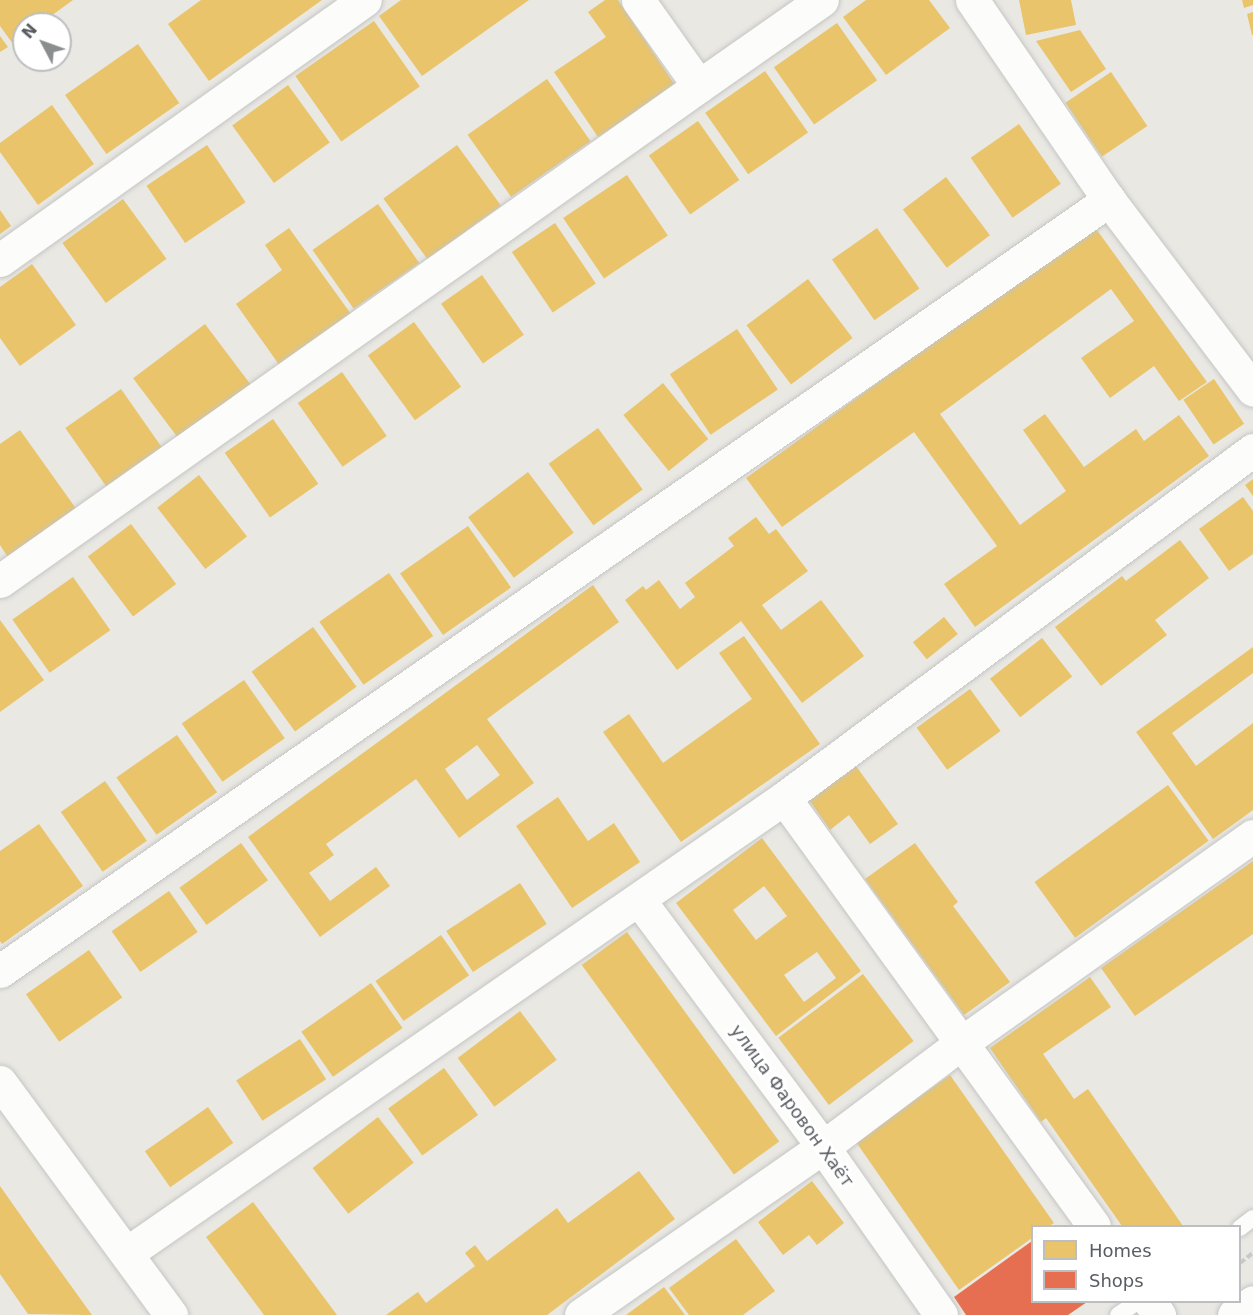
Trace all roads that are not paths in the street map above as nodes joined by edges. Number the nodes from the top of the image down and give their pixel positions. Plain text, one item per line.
1 (365, 0) edge
2 (638, 0) edge
3 (822, 0) edge
4 (972, 0) edge
5 (988, 0) edge
6 (995, 35) junction
7 (699, 86) junction
8 (1109, 200) junction
9 (0, 260) edge
10 (1253, 390) edge
11 (1253, 450) edge
12 (0, 581) edge
13 (784, 798) junction
14 (1253, 836) edge
15 (639, 900) junction
16 (0, 971) edge
17 (960, 1044) junction
18 (0, 1082) edge
19 (823, 1147) junction
20 (1093, 1225) edge
21 (127, 1253) junction
22 (1253, 1302) edge
23 (1136, 1303) edge
24 (171, 1315) edge
25 (581, 1315) edge
26 (941, 1315) edge
27 (1118, 1315) edge
28 (1234, 1315) edge

1 - 9 street
2 - 7 street
3 - 7 street
4 - 6 street
5 - 6 lane
6 - 8 street
7 - 12 street
8 - 10 street
8 - 16 street
11 - 13 street
13 - 15 street
13 - 17 street
14 - 17 street
15 - 19 street, улица Фаровон Хаёт
15 - 21 street
17 - 19 street
17 - 20 street
18 - 21 street
19 - 25 street
19 - 26 street, улица Фаровон Хаёт
21 - 24 street
22 - 28 street
23 - 27 lane

